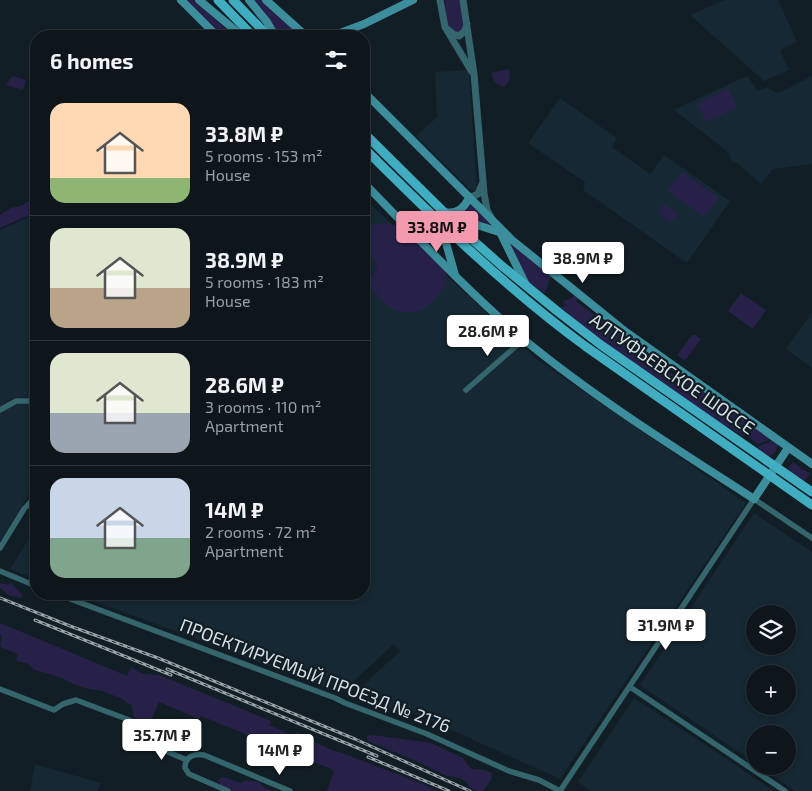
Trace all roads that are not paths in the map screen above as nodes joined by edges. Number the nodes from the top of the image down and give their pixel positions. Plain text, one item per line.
1 (181, 0) edge
2 (199, 0) edge
3 (218, 0) edge
4 (233, 0) edge
5 (249, 0) edge
6 (266, 0) edge
7 (413, 0) edge
8 (440, 0) edge
9 (463, 0) edge
10 (467, 23) junction
11 (364, 24) junction
12 (445, 27) junction
13 (211, 30) edge
14 (235, 30) edge
15 (247, 30) edge
16 (262, 30) edge
17 (272, 30) edge
18 (299, 30) edge
19 (348, 30) edge
20 (356, 30) edge
21 (474, 74) junction
22 (370, 98) edge
23 (370, 139) edge
24 (370, 154) edge
25 (482, 181) junction
26 (370, 189) edge
27 (469, 198) junction
28 (442, 211) junction
29 (493, 221) junction
30 (438, 222) junction
31 (500, 232) junction
32 (508, 237) junction
33 (419, 240) junction
34 (455, 276) junction
35 (527, 287) junction
36 (524, 338) junction
37 (466, 390) dead end
38 (30, 401) edge
39 (0, 410) edge
40 (788, 448) junction
41 (812, 464) edge
42 (774, 466) junction
43 (769, 475) junction
44 (812, 492) edge
45 (754, 499) junction
46 (30, 502) edge
47 (812, 506) edge
48 (812, 538) edge
49 (0, 548) edge
50 (0, 571) edge
51 (30, 584) edge
52 (73, 600) edge
53 (630, 687) junction
54 (0, 689) edge
55 (187, 760) junction
56 (228, 791) edge
57 (290, 791) edge
58 (560, 791) edge
59 (786, 791) edge

1 - 13 main road
2 - 14 main road
3 - 15 main road
4 - 16 main road
5 - 17 main road
6 - 18 main road
7 - 11 main road
8 - 12 street
9 - 10 street
10 - 12 street
10 - 21 street
11 - 19 main road
11 - 20 main road
12 - 21 street
21 - 25 street
22 - 27 main road
23 - 28 main road, АЛТУФЬЕВСКОЕ ШОССЕ
24 - 30 main road, АЛТУФЬЕВСКОЕ ШОССЕ
25 - 27 street
25 - 29 street
26 - 33 main road
27 - 28 main road
27 - 29 main road
28 - 31 main road
28 - 35 main road, АЛТУФЬЕВСКОЕ ШОССЕ
29 - 31 main road
29 - 32 main road
30 - 33 main road
30 - 34 main road
30 - 43 main road, АЛТУФЬЕВСКОЕ ШОССЕ
31 - 32 main road
31 - 35 main road
32 - 40 main road
33 - 34 main road
34 - 36 main road
35 - 42 main road, АЛТУФЬЕВСКОЕ ШОССЕ
36 - 37 street
36 - 45 main road
38 - 39 street
40 - 41 main road
40 - 42 main road
42 - 43 main road
42 - 44 main road, АЛТУФЬЕВСКОЕ ШОССЕ
43 - 45 main road
43 - 47 main road, АЛТУФЬЕВСКОЕ ШОССЕ
45 - 48 street
45 - 53 street
46 - 49 street
50 - 51 street
52 - 58 street, ПРОЕКТИРУЕМЫЙ ПРОЕЗД № 2176
53 - 58 street
53 - 59 street
54 - 55 street
55 - 56 street
55 - 57 street

